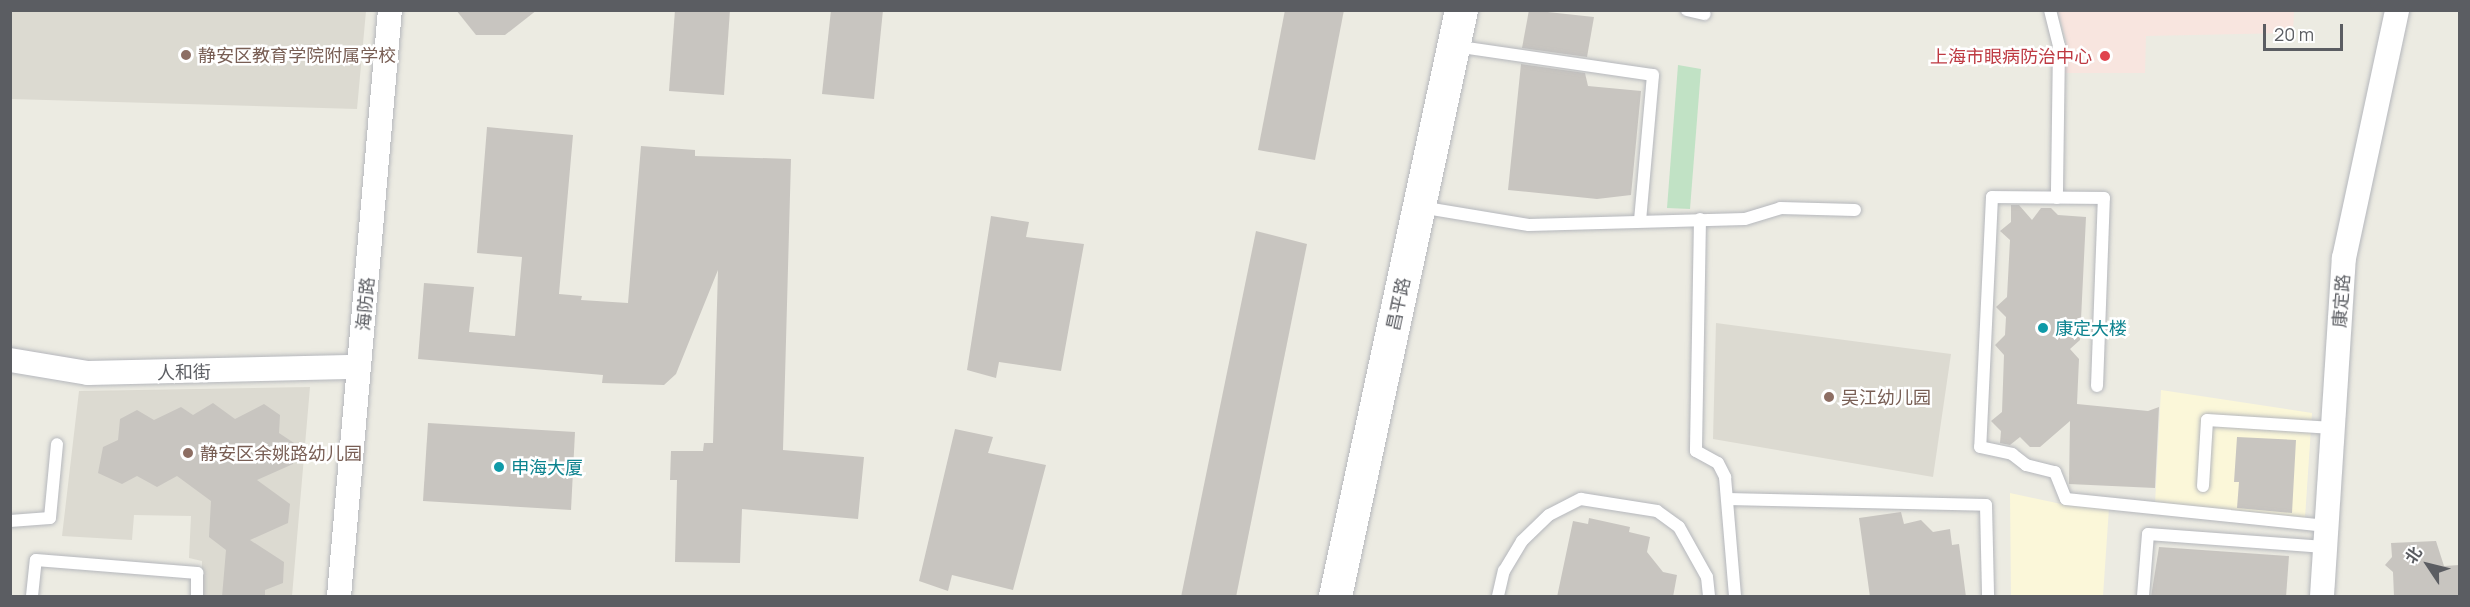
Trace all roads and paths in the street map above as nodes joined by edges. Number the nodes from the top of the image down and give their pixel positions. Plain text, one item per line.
1 (390, 10) edge
2 (1461, 10) edge
3 (1687, 10) edge
4 (2050, 10) edge
5 (2397, 10) edge
6 (1705, 14) dead end
7 (1453, 46) junction
8 (2057, 198) junction
9 (1419, 206) junction
10 (1855, 210) dead end
11 (1700, 219) junction
12 (1640, 220) junction
13 (10, 360) edge
14 (359, 368) junction
15 (2097, 386) dead end
16 (2333, 428) junction
17 (57, 444) dead end
18 (2203, 486) dead end
19 (1727, 499) junction
20 (10, 521) edge
21 (2326, 536) junction
22 (32, 597) edge
23 (196, 597) edge
24 (339, 597) edge
25 (1335, 597) edge
26 (1498, 597) edge
27 (1709, 597) edge
28 (1735, 597) edge
29 (1988, 597) edge
30 (2143, 597) edge
31 (2322, 597) edge

1 - 14 street, 海防路
2 - 7 street, 昌平路
3 - 6 lane
4 - 8 lane
5 - 16 street, 康定路
7 - 9 street, 昌平路
7 - 12 lane
8 - 15 lane
8 - 21 lane
9 - 12 lane
9 - 25 street, 昌平路
10 - 11 lane
11 - 12 lane
11 - 19 lane
13 - 14 street, 人和街
14 - 24 street, 海防路
16 - 18 lane
16 - 21 street, 康定路
17 - 20 lane
19 - 28 lane
19 - 29 lane
21 - 30 lane
21 - 31 street, 康定路
22 - 23 lane
26 - 27 lane

